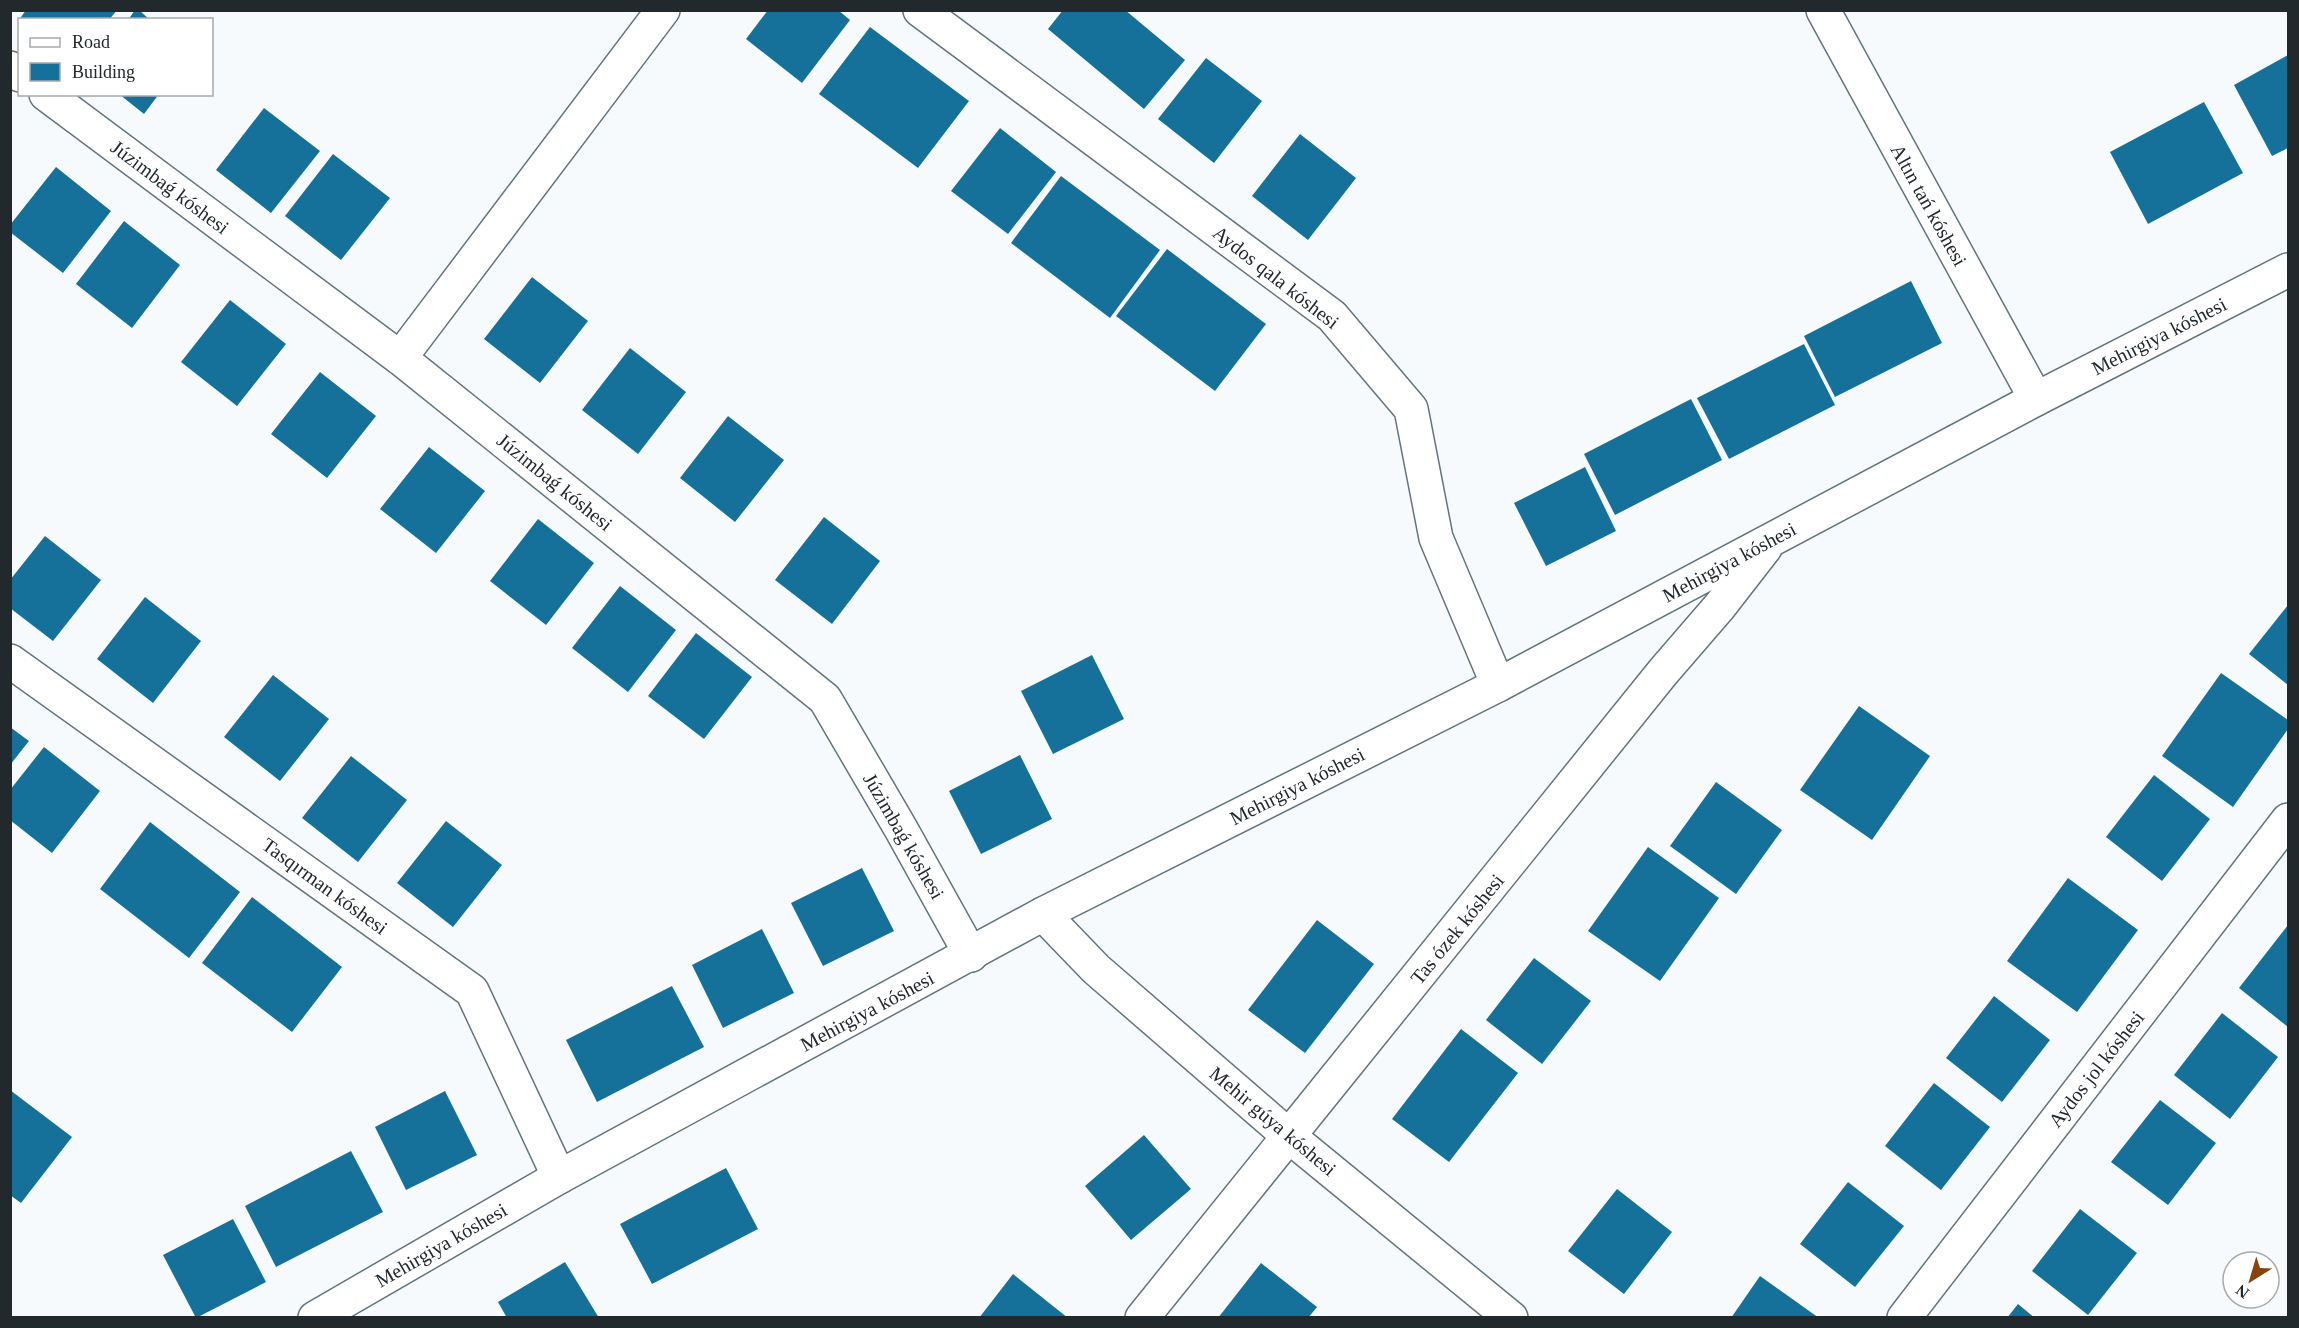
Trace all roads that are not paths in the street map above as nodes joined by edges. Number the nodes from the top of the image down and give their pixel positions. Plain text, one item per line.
1 (663, 10) edge
2 (920, 10) edge
3 (1823, 10) edge
4 (49, 96) edge
5 (2289, 270) edge
6 (400, 358) junction
7 (2036, 399) junction
8 (1771, 539) junction
9 (10, 661) edge
10 (1498, 685) junction
11 (2289, 820) edge
12 (1043, 914) junction
13 (971, 955) junction
14 (1290, 1137) junction
15 (560, 1177) junction
16 (315, 1317) edge
17 (1142, 1317) edge
18 (1511, 1317) edge
19 (1904, 1317) edge

1 - 6 street
2 - 10 street, Aydos qala kóshesi
3 - 7 street, Altın tań kóshesi
4 - 6 street, Júzimbaǵ kóshesi
5 - 7 street, Mehirgiya kóshesi
6 - 13 street, Júzimbaǵ kóshesi
7 - 8 street, Mehirgiya kóshesi
8 - 10 street, Mehirgiya kóshesi
8 - 14 street, Tas ózek kóshesi
9 - 15 street, Tasqırman kóshesi
10 - 12 street, Mehirgiya kóshesi
11 - 19 street, Aydos jol kóshesi
12 - 13 street, Mehirgiya kóshesi
12 - 14 street, Mehir gúyа kóshesi
13 - 15 street, Mehirgiya kóshesi
14 - 17 street, Tas ózek kóshesi
14 - 18 street, Mehir gúyа kóshesi
15 - 16 street, Mehirgiya kóshesi

